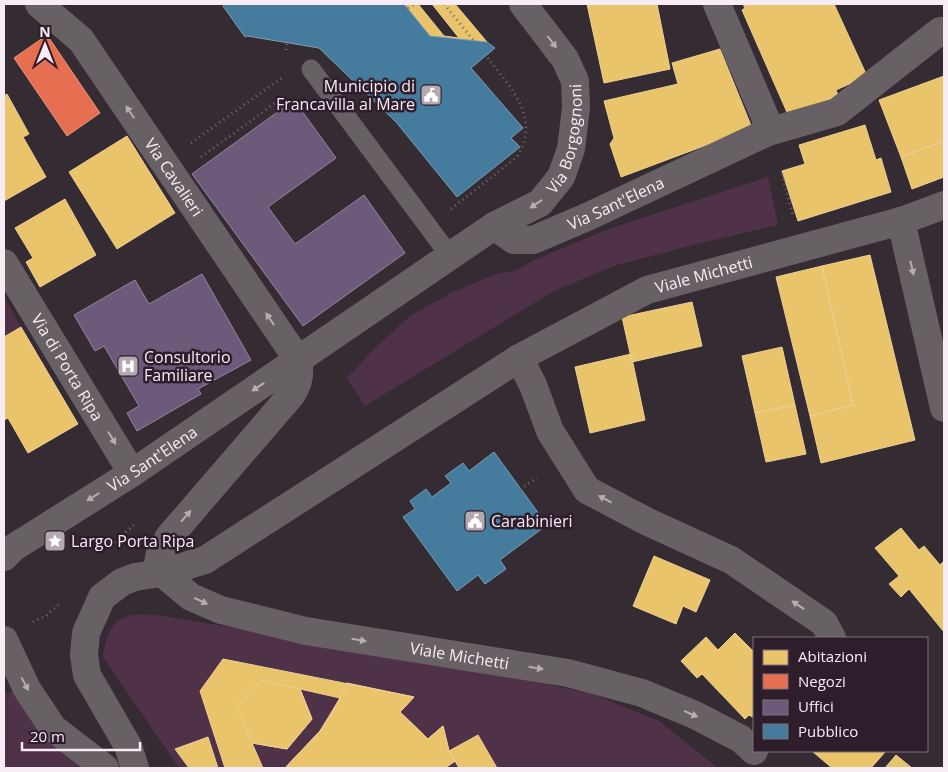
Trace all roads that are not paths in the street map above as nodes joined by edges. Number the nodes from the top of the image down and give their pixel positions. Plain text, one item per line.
1 (39, 4) edge
2 (523, 4) edge
3 (717, 4) edge
4 (940, 30) dead end
5 (311, 69) dead end
6 (768, 132) junction
7 (944, 205) edge
8 (901, 220) junction
9 (494, 226) junction
10 (450, 256) junction
11 (4, 263) edge
12 (519, 358) junction
13 (298, 360) junction
14 (944, 408) edge
15 (132, 473) junction
16 (4, 557) edge
17 (162, 573) junction
18 (831, 637) edge
19 (4, 640) edge
20 (753, 749) edge
21 (105, 768) edge
22 (135, 768) edge

13 -> 1 street, Via Cavalieri
2 -> 9 street, Via Borgognoni
3 - 6 street
4 - 6 street, Via Sant'Elena
5 - 10 lane
6 - 9 street, Via Sant'Elena
7 - 8 street, Viale Michetti
8 - 12 street, Viale Michetti
8 -> 14 street
9 - 10 street, Via Sant'Elena
10 - 13 street, Via Sant'Elena
11 -> 15 street, Via di Porta Ripa
12 - 17 street, Viale Michetti
18 -> 12 street
13 -> 15 street, Via Sant'Elena
17 -> 13 street
15 -> 16 street, Via Sant'Elena
17 -> 20 street, Viale Michetti
17 - 22 street, Viale Michetti
19 -> 21 street

